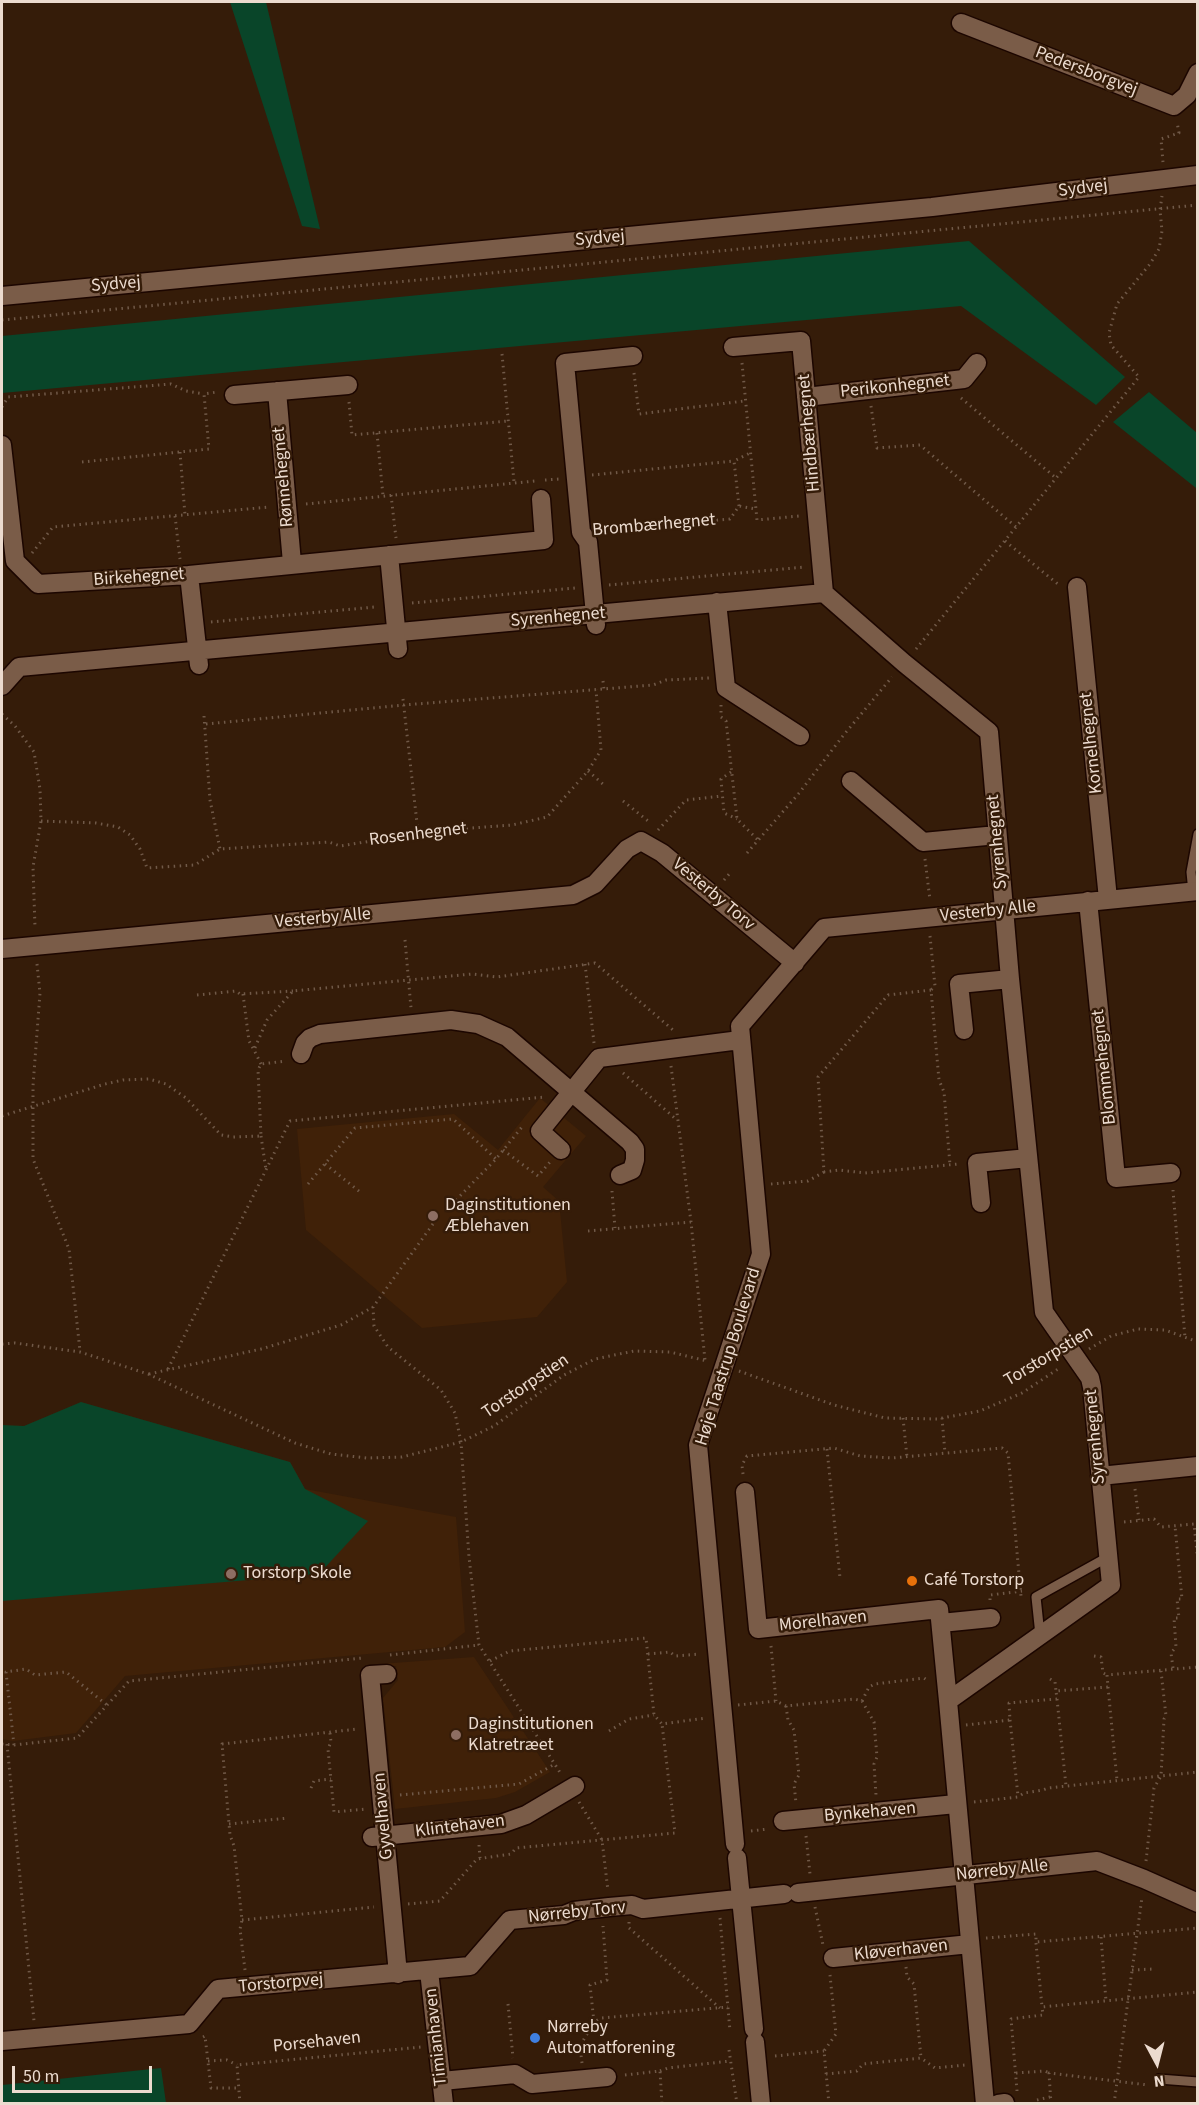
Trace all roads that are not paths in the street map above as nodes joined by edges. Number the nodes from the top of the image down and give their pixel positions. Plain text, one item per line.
1 (961, 23) dead end
2 (1197, 73) edge
3 (1197, 175) edge
4 (2, 296) edge
5 (737, 346) road end
6 (633, 356) road end
7 (976, 363) dead end
8 (348, 385) road end
9 (277, 391) junction
10 (234, 395) road end
11 (806, 397) junction
12 (2, 445) edge
13 (541, 499) dead end
14 (393, 555) junction
15 (292, 563) junction
16 (185, 575) junction
17 (1077, 587) road end
18 (824, 593) junction
19 (717, 602) junction
20 (595, 620) junction
21 (398, 641) junction
22 (198, 659) junction
23 (2, 686) edge
24 (800, 736) dead end
25 (851, 781) dead end
26 (1197, 834) edge
27 (997, 835) junction
28 (627, 849) joint
29 (1195, 892) edge
30 (1108, 899) junction
31 (1088, 901) junction
32 (1004, 910) junction
33 (2, 949) edge
34 (795, 963) junction
35 (1010, 979) junction
36 (964, 1030) dead end
37 (740, 1040) junction
38 (301, 1054) road end
39 (572, 1090) junction
40 (561, 1149) road end
41 (1028, 1158) junction
42 (1171, 1173) road end
43 (620, 1175) road end
44 (981, 1203) dead end
45 (1197, 1466) edge
46 (1100, 1476) junction
47 (745, 1492) road end
48 (1108, 1557) junction
49 (991, 1618) road end
50 (941, 1623) junction
51 (1041, 1635) junction
52 (384, 1665) road end
53 (947, 1696) junction
54 (573, 1787) road end
55 (956, 1804) junction
56 (795, 1822) road end
57 (379, 1836) junction
58 (963, 1875) junction
59 (741, 1899) junction
60 (1197, 1904) edge
61 (970, 1942) junction
62 (832, 1958) dead end
63 (470, 1966) joint
64 (429, 1971) junction
65 (398, 1974) junction
66 (2, 2041) edge
67 (607, 2077) road end
68 (1159, 2079) road end
69 (442, 2081) junction
70 (1197, 2082) edge
71 (1011, 2098) edge
72 (444, 2103) edge
73 (761, 2103) edge
74 (985, 2103) edge
75 (998, 2103) edge

1 - 2 street, Pedersborgvej
3 - 4 street, Sydvej
5 - 11 street, Hindbærhegnet
6 - 20 street, Brombærhegnet
7 - 11 street, Perikonhegnet
8 - 9 street
9 - 10 street
9 - 15 street, Rønnehegnet
11 - 18 street, Hindbærhegnet
12 - 16 street, Birkehegnet
13 - 14 street, Birkehegnet
14 - 15 street, Birkehegnet
14 - 21 street
15 - 16 street, Birkehegnet
16 - 22 street
17 - 30 street, Kornelhegnet
18 - 19 street, Syrenhegnet
18 - 27 street, Syrenhegnet
19 - 20 street, Syrenhegnet
19 - 24 street
20 - 21 street, Syrenhegnet
21 - 22 street, Syrenhegnet
22 - 23 street, Syrenhegnet
25 - 27 street
26 - 29 lane
27 - 32 street, Syrenhegnet
28 - 33 street, Vesterby Alle
28 - 34 street, Vesterby Torv
29 - 30 street, Vesterby Alle
30 - 31 street, Vesterby Alle
31 - 32 street, Vesterby Alle
31 - 42 street, Blommehegnet
32 - 34 street, Vesterby Alle
32 - 35 street, Syrenhegnet
34 - 37 street, Høje Taastrup Boulevard
35 - 36 street
35 - 41 street, Syrenhegnet
37 - 39 street
37 - 59 street, Høje Taastrup Boulevard
38 - 39 street
39 - 40 street
39 - 43 street
41 - 44 street
41 - 46 street, Syrenhegnet
45 - 46 street
46 - 48 street, Syrenhegnet
47 - 50 street, Morelhaven
48 - 51 street, Syrenhegnet
48 - 51 lane
49 - 50 street
50 - 53 street
51 - 53 street, Syrenhegnet
52 - 57 street, Gyvelhaven
53 - 55 street
54 - 57 street, Klintehaven
55 - 56 street, Bynkehaven
55 - 58 street
57 - 65 street, Gyvelhaven
58 - 59 street, Nørreby Alle
58 - 60 street, Nørreby Alle
58 - 61 street
59 - 63 street, Nørreby Torv
59 - 73 street, Høje Taastrup Boulevard
61 - 62 street, Kløverhaven
61 - 74 street
63 - 64 street, Torstorpvej
64 - 65 street, Torstorpvej
64 - 69 street, Timianhaven
65 - 66 street, Torstorpvej
67 - 69 street
68 - 70 lane
69 - 72 street, Timianhaven
71 - 75 street

